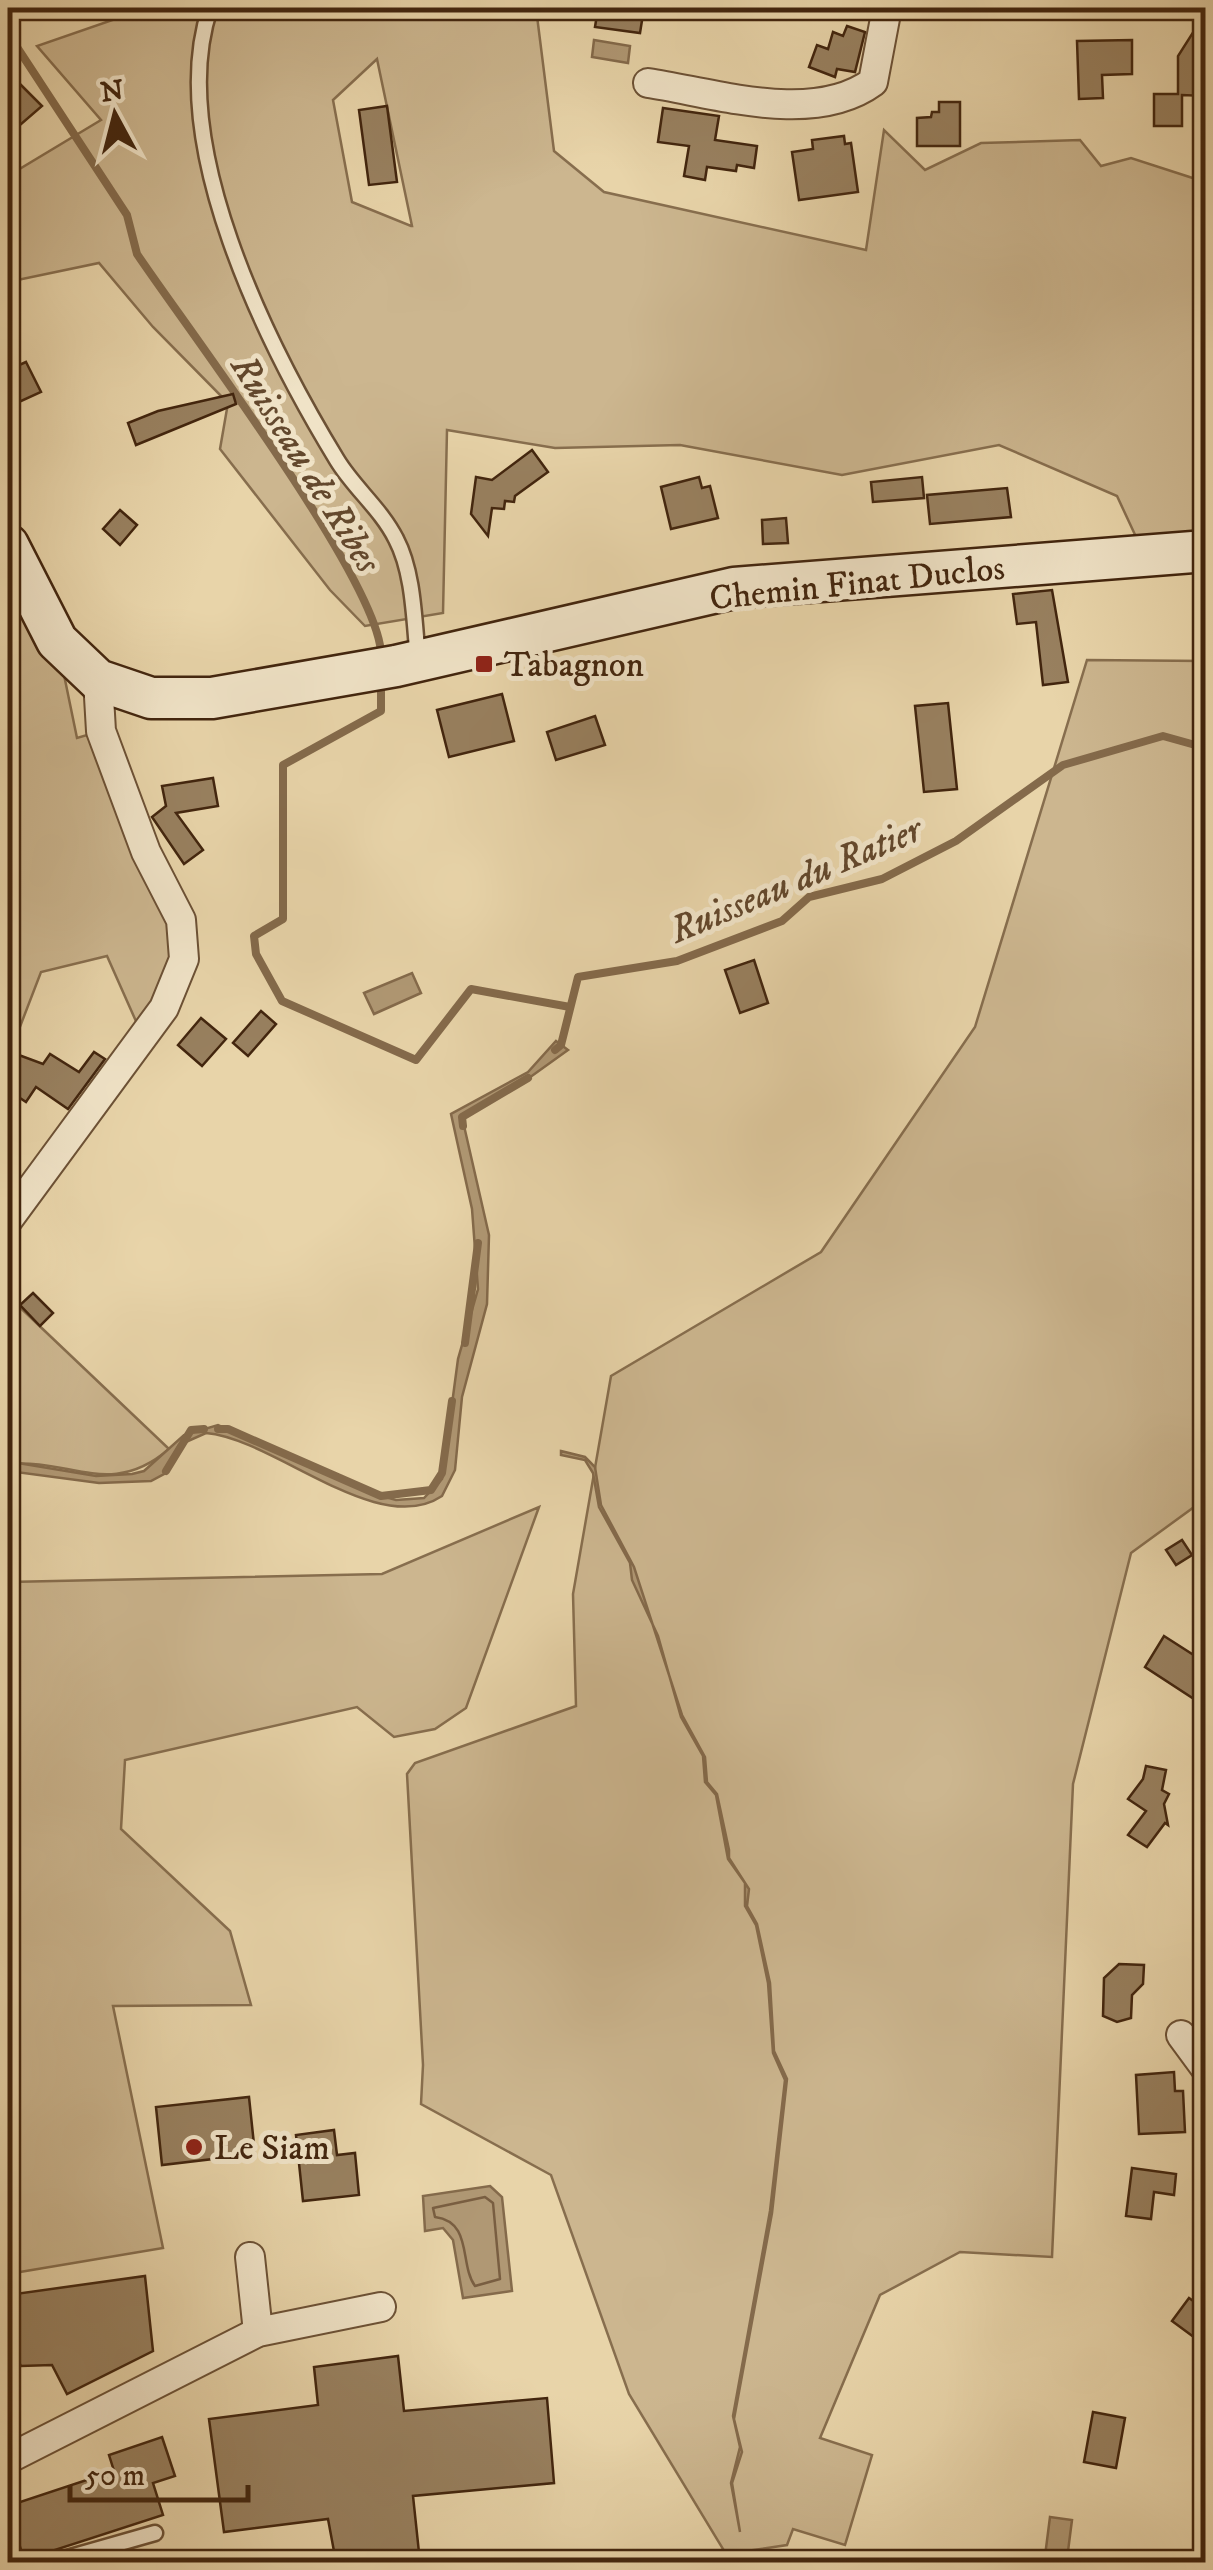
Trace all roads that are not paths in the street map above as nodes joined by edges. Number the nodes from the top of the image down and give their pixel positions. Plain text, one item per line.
1 (210, 8) edge
2 (887, 8) edge
3 (648, 82) dead end
4 (8, 545) edge
5 (1206, 551) edge
6 (407, 664) junction
7 (98, 680) junction
8 (8, 1220) edge
9 (1181, 2035) dead end
10 (1206, 2069) edge
11 (250, 2256) dead end
12 (380, 2307) dead end
13 (258, 2332) junction
14 (8, 2459) edge
15 (156, 2533) dead end
16 (54, 2562) edge

1 - 6 lane
2 - 3 street
4 - 7 main road
5 - 6 main road, Chemin Finat Duclos
6 - 7 main road, Chemin Finat Duclos
7 - 8 street
9 - 10 street
11 - 13 street
12 - 13 street
13 - 14 street
15 - 16 lane

